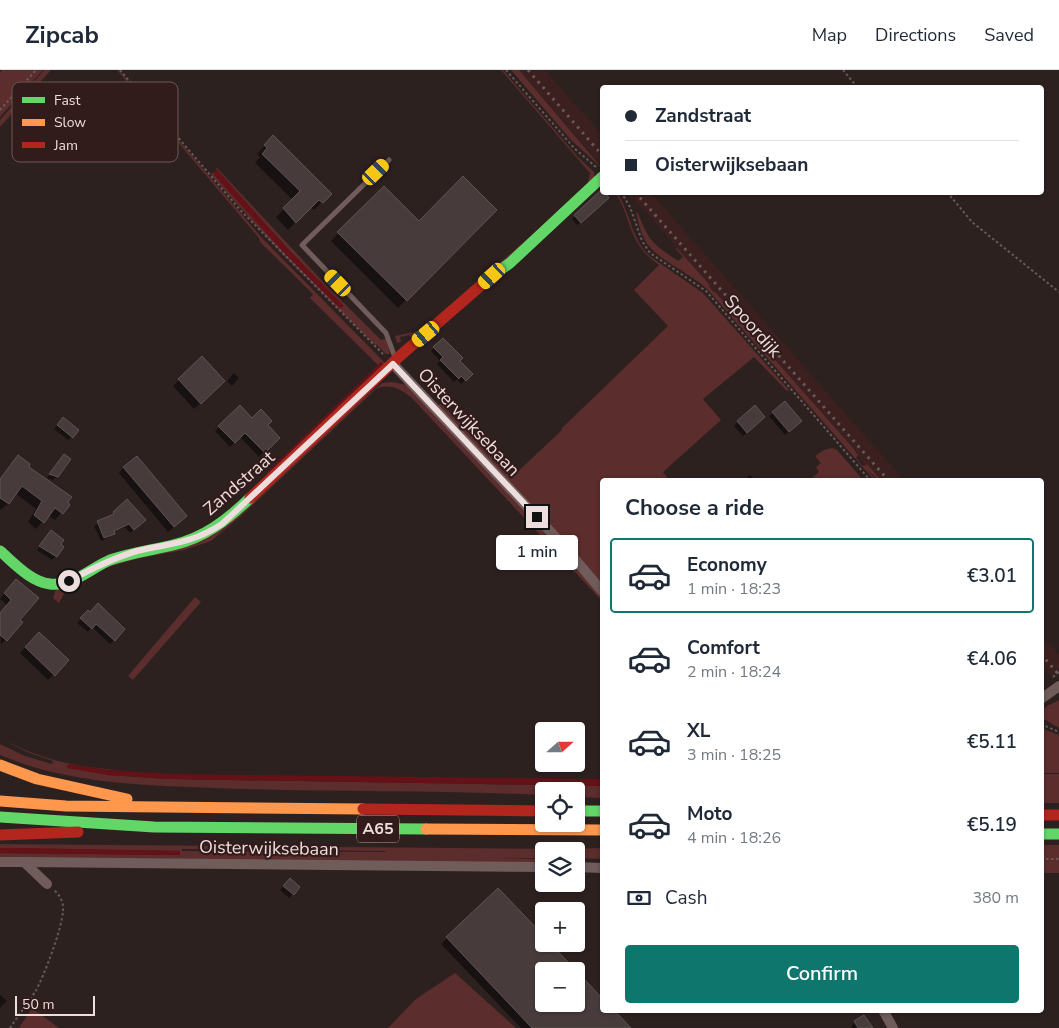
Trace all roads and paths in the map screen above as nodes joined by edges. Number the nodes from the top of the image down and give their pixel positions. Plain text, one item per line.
1 (36, 70) edge
2 (120, 70) edge
3 (506, 70) edge
4 (843, 70) edge
5 (25, 82) edge
6 (130, 82) edge
7 (856, 85) edge
8 (12, 97) edge
9 (0, 110) edge
10 (178, 138) edge
11 (389, 160) dead end
12 (600, 173) edge
13 (623, 195) edge
14 (950, 195) edge
15 (1059, 292) edge
16 (395, 362) junction
17 (868, 478) edge
18 (0, 551) edge
19 (600, 588) edge
20 (1059, 686) edge
21 (1044, 697) edge
22 (1044, 725) edge
23 (1059, 732) edge
24 (0, 765) edge
25 (0, 801) edge
26 (156, 806) junction
27 (535, 811) edge
28 (585, 811) edge
29 (600, 811) edge
30 (1044, 815) edge
31 (1059, 815) edge
32 (0, 817) edge
33 (154, 827) junction
34 (600, 830) edge
35 (1044, 834) edge
36 (1059, 834) edge
37 (0, 835) edge
38 (1044, 859) edge
39 (1059, 859) edge
40 (0, 862) edge
41 (24, 862) junction
42 (535, 867) edge
43 (585, 868) edge
44 (600, 868) edge
45 (47, 884) joint
46 (885, 1013) edge
47 (10, 1028) edge
48 (893, 1028) edge

1 - 5 path
2 - 6 path
3 - 12 path
4 - 7 path
8 - 9 path
10 - 16 path
11 - 16 lane
12 - 16 main road, Zandstraat
13 - 17 path, Spoordijk
14 - 15 path
16 - 18 main road, Zandstraat
16 - 19 street, Oisterwijksebaan
20 - 21 street
22 - 23 path
24 - 26 main road, A65
25 - 26 main road, A65
26 - 27 main road, A65
28 - 29 main road
30 - 31 main road
32 - 33 main road, A65
33 - 34 main road, A65
33 - 37 main road, A65
35 - 36 main road
38 - 39 path
40 - 41 street
41 - 42 street, Oisterwijksebaan
41 - 45 street
43 - 44 street
45 - 47 path
46 - 48 street

